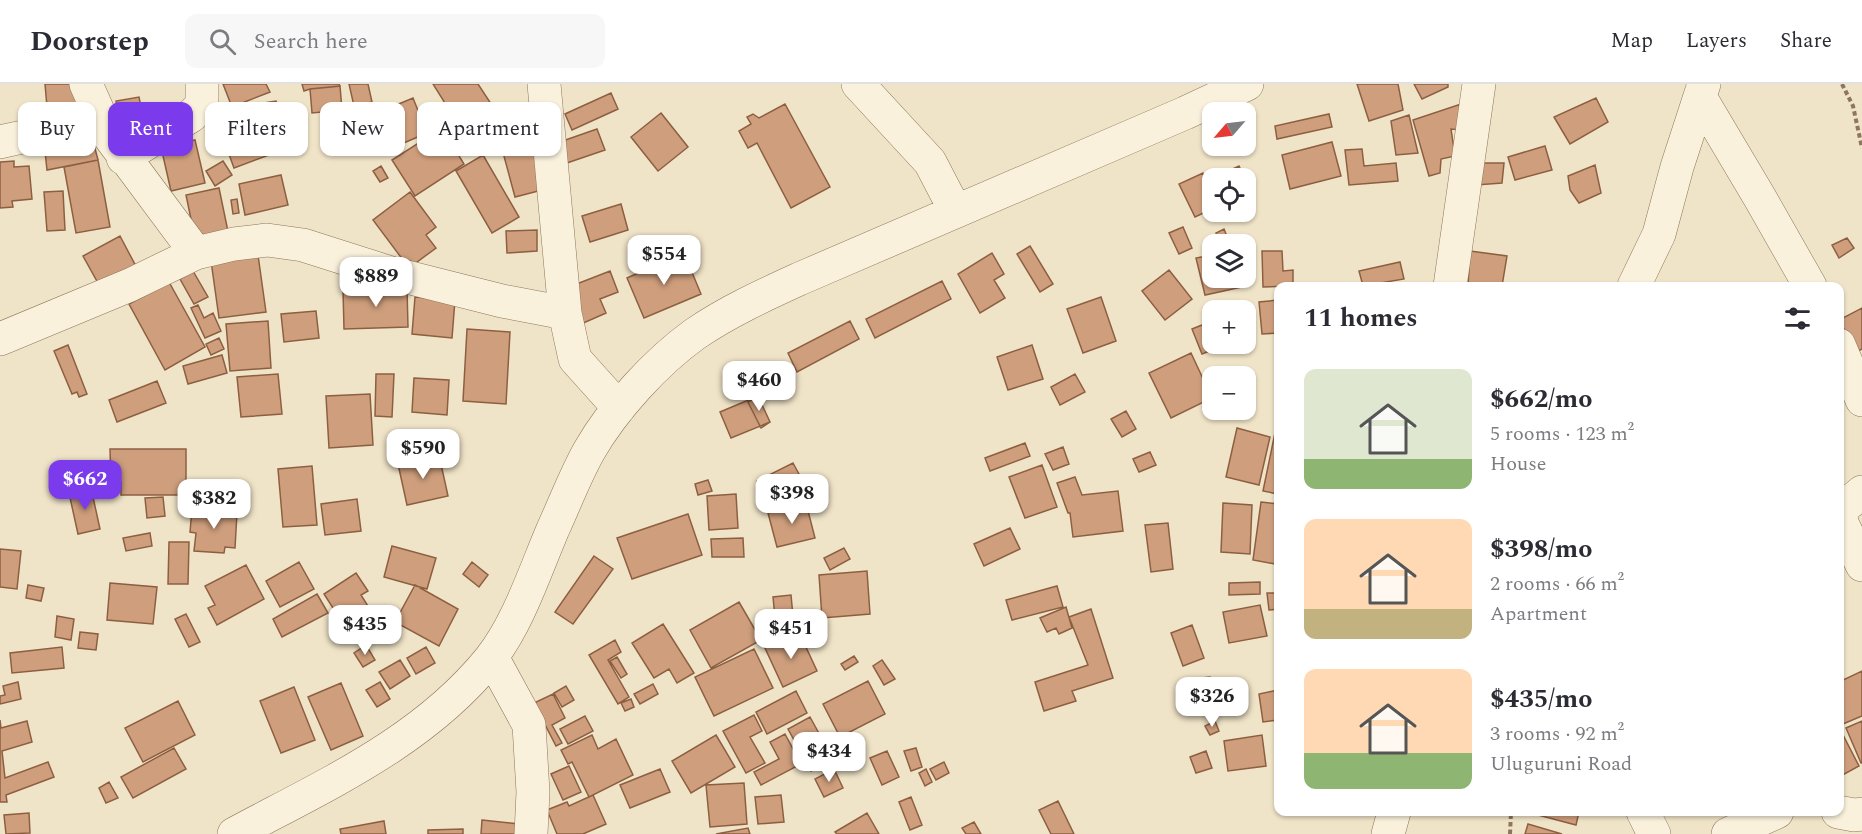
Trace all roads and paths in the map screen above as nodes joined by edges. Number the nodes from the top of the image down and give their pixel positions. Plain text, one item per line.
1 (86, 84) edge
2 (202, 84) edge
3 (544, 84) edge
4 (858, 84) edge
5 (1479, 84) edge
6 (1842, 84) edge
7 (1244, 85) edge
8 (1702, 90) edge
9 (98, 114) junction
10 (0, 142) edge
11 (1862, 148) edge
12 (123, 158) junction
13 (955, 210) junction
14 (196, 253) junction
15 (1451, 282) edge
16 (1636, 282) edge
17 (1808, 282) edge
18 (565, 312) junction
19 (0, 339) edge
20 (1844, 357) edge
21 (1862, 400) edge
22 (619, 408) junction
23 (1862, 492) edge
24 (1844, 507) edge
25 (1844, 527) edge
26 (1862, 565) edge
27 (492, 657) junction
28 (1844, 813) edge
29 (1862, 814) edge
30 (1393, 816) edge
31 (1511, 816) edge
32 (1645, 816) edge
33 (1768, 816) edge
34 (234, 834) edge
35 (531, 834) edge
36 (1388, 834) edge
37 (1510, 834) edge
38 (1654, 834) edge
39 (1728, 834) edge

1 - 9 street
2 - 12 street
3 - 18 street
4 - 13 street
5 - 15 street
6 - 11 path
7 - 13 street
8 - 16 street
8 - 17 street
9 - 10 street
9 - 12 street
12 - 14 street
13 - 22 street
14 - 18 street
14 - 19 street
18 - 22 street
20 - 21 street
22 - 27 street
23 - 24 street
25 - 26 street
27 - 34 street
27 - 35 street
28 - 29 street
30 - 36 street
31 - 37 path
32 - 38 street
33 - 39 street

